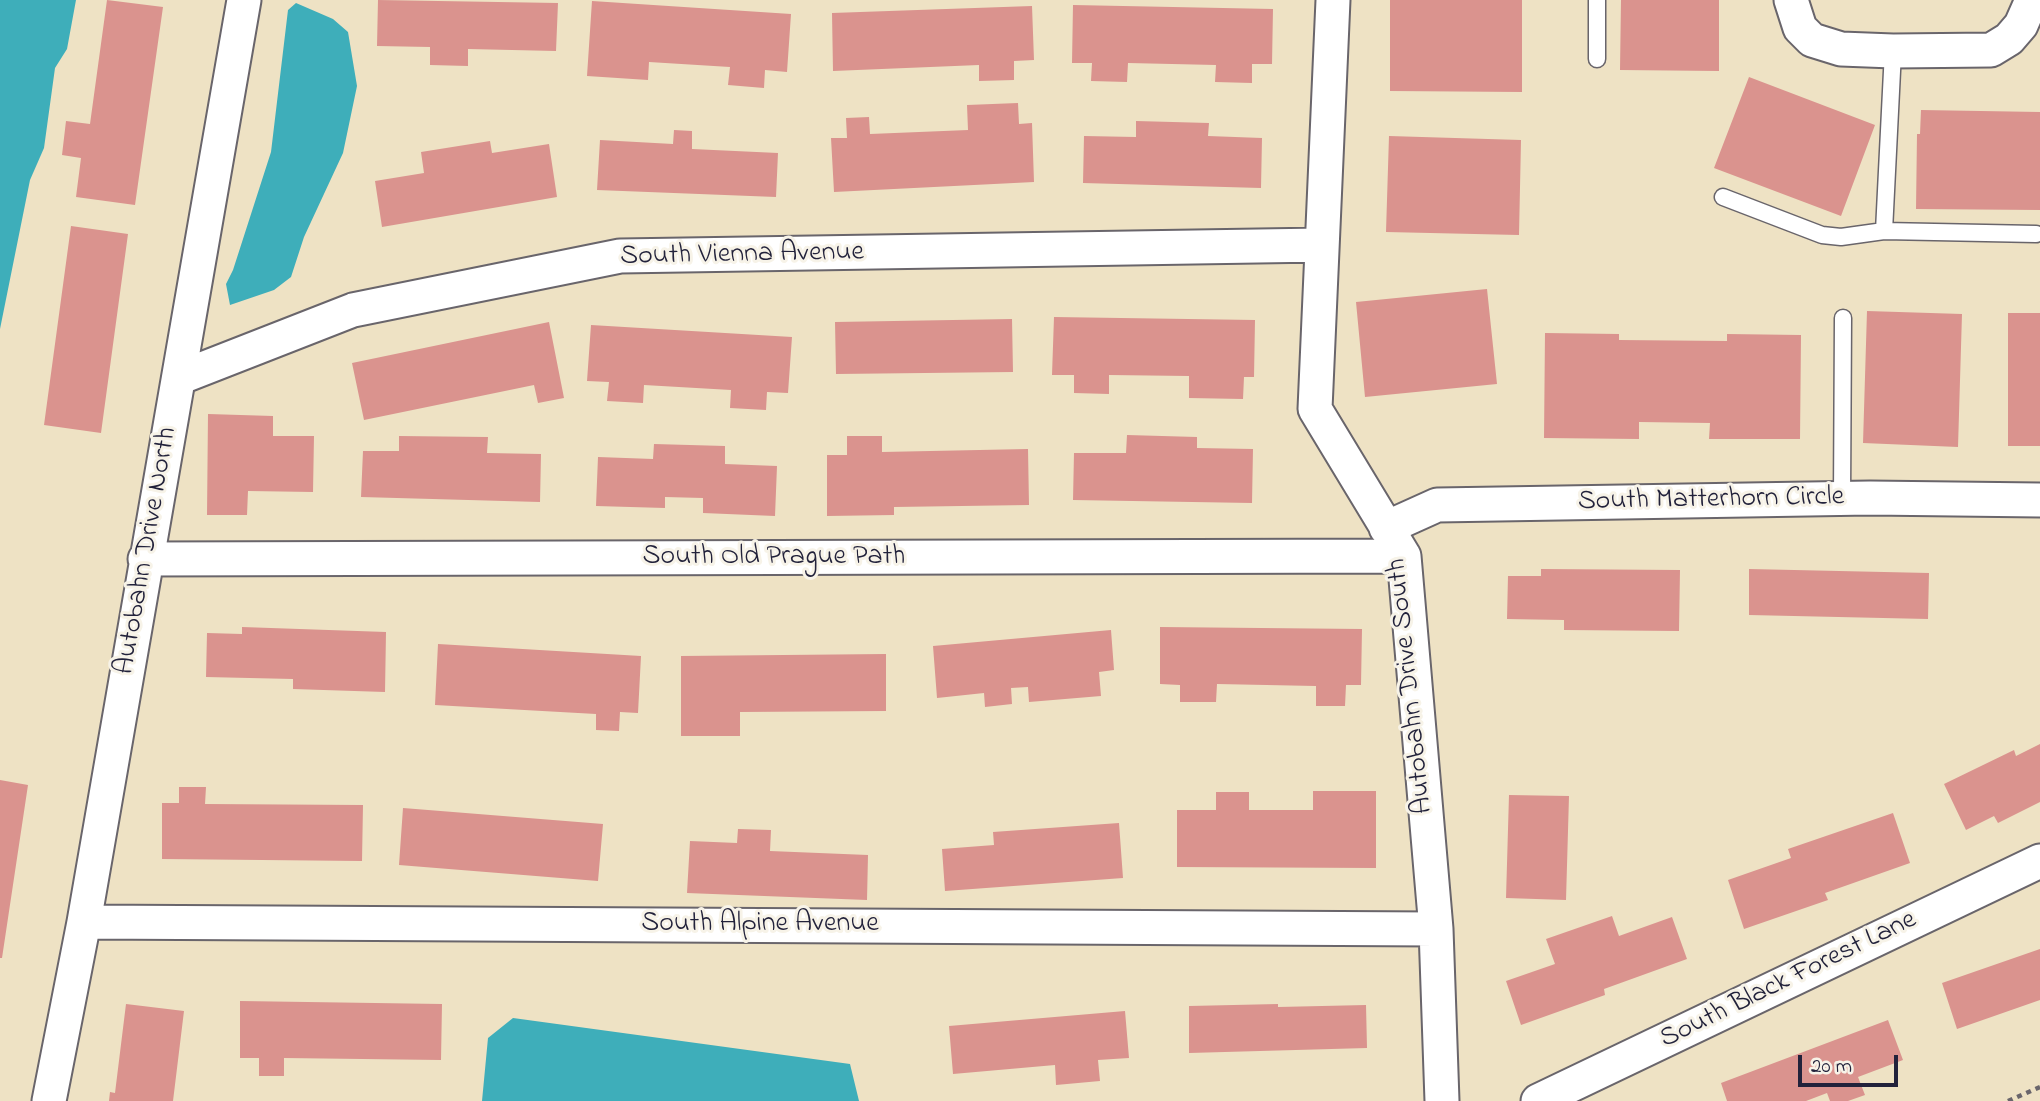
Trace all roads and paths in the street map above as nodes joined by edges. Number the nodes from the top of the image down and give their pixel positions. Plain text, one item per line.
1 (244, 0) edge
2 (1333, 0) edge
3 (1597, 0) edge
4 (1791, 0) edge
5 (2032, 0) edge
6 (1893, 51) junction
7 (1597, 59) dead end
8 (1723, 197) dead end
9 (1884, 231) junction
10 (2036, 234) dead end
11 (1322, 245) junction
12 (1843, 318) dead end
13 (179, 378) junction
14 (1842, 498) junction
15 (2040, 500) edge
16 (1386, 528) junction
17 (1404, 556) junction
18 (145, 559) junction
19 (2040, 861) edge
20 (84, 922) junction
21 (1436, 929) junction
22 (2040, 1087) edge
23 (49, 1101) edge
24 (1442, 1101) edge
25 (1538, 1101) edge
26 (2008, 1101) edge

1 - 13 street, Autobahn Drive North
2 - 11 street, Autobahn Drive South
3 - 7 lane
4 - 6 street
5 - 6 street
6 - 9 lane
8 - 9 lane
9 - 10 lane
11 - 13 street, South Vienna Avenue
11 - 16 street, Autobahn Drive South
12 - 14 lane
13 - 18 street, Autobahn Drive North
14 - 15 street, South Matterhorn Circle
14 - 16 street, South Matterhorn Circle
16 - 17 street, Autobahn Drive South
17 - 18 street, South Old Prague Path
17 - 21 street, Autobahn Drive South
18 - 20 street, Autobahn Drive North
19 - 25 street, South Black Forest Lane
20 - 21 street, South Alpine Avenue
20 - 23 street, Autobahn Drive North
21 - 24 street, Autobahn Drive South
22 - 26 path

